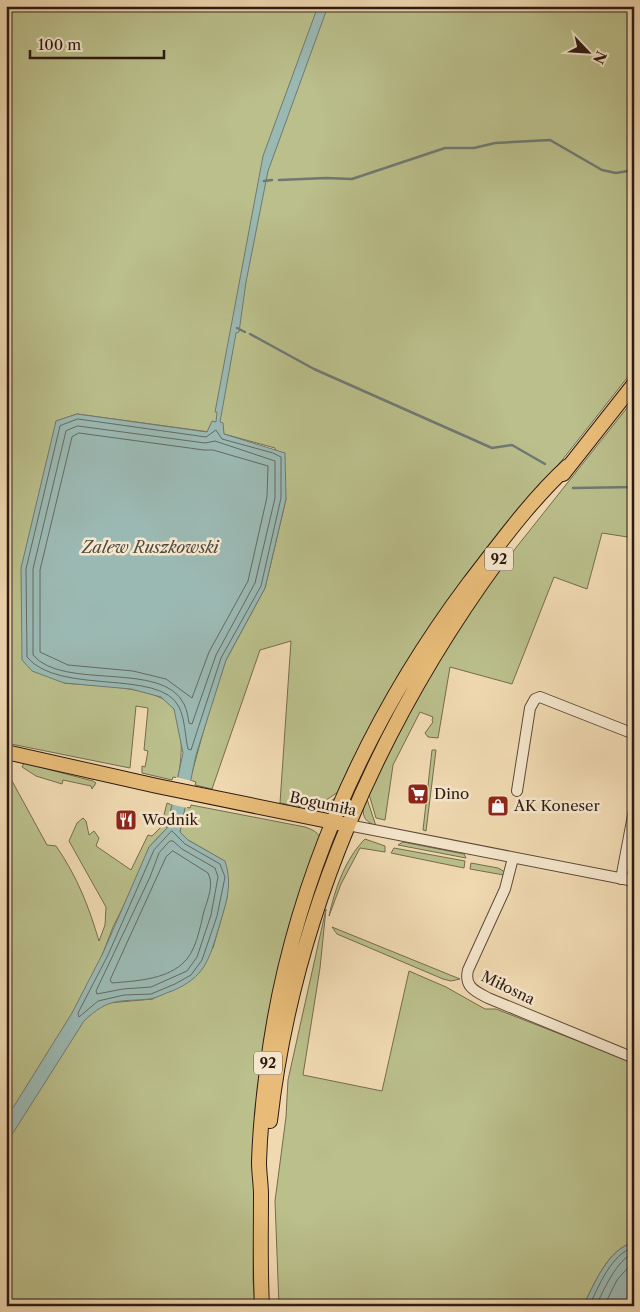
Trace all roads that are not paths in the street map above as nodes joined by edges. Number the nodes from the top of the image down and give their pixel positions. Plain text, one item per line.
1 (634, 384) edge
2 (568, 466) junction
3 (634, 734) edge
4 (6, 752) edge
5 (517, 791) dead end
6 (634, 810) edge
7 (334, 822) junction
8 (348, 826) junction
9 (513, 858) junction
10 (621, 879) junction
11 (634, 881) edge
12 (634, 1058) edge
13 (261, 1192) junction
14 (262, 1306) edge

1 - 2 main road, 92
2 - 7 main road, 92
2 - 8 main road, 92
3 - 5 street
4 - 7 main road, Bogumiła
6 - 10 street
7 - 8 main road, Bogumiła
7 - 13 main road, 92
8 - 9 street, Bogumiła
8 - 13 main road, 92
9 - 10 street, Bogumiła
9 - 12 street, Miłosna
10 - 11 street, Bogumiła
13 - 14 main road, 92

